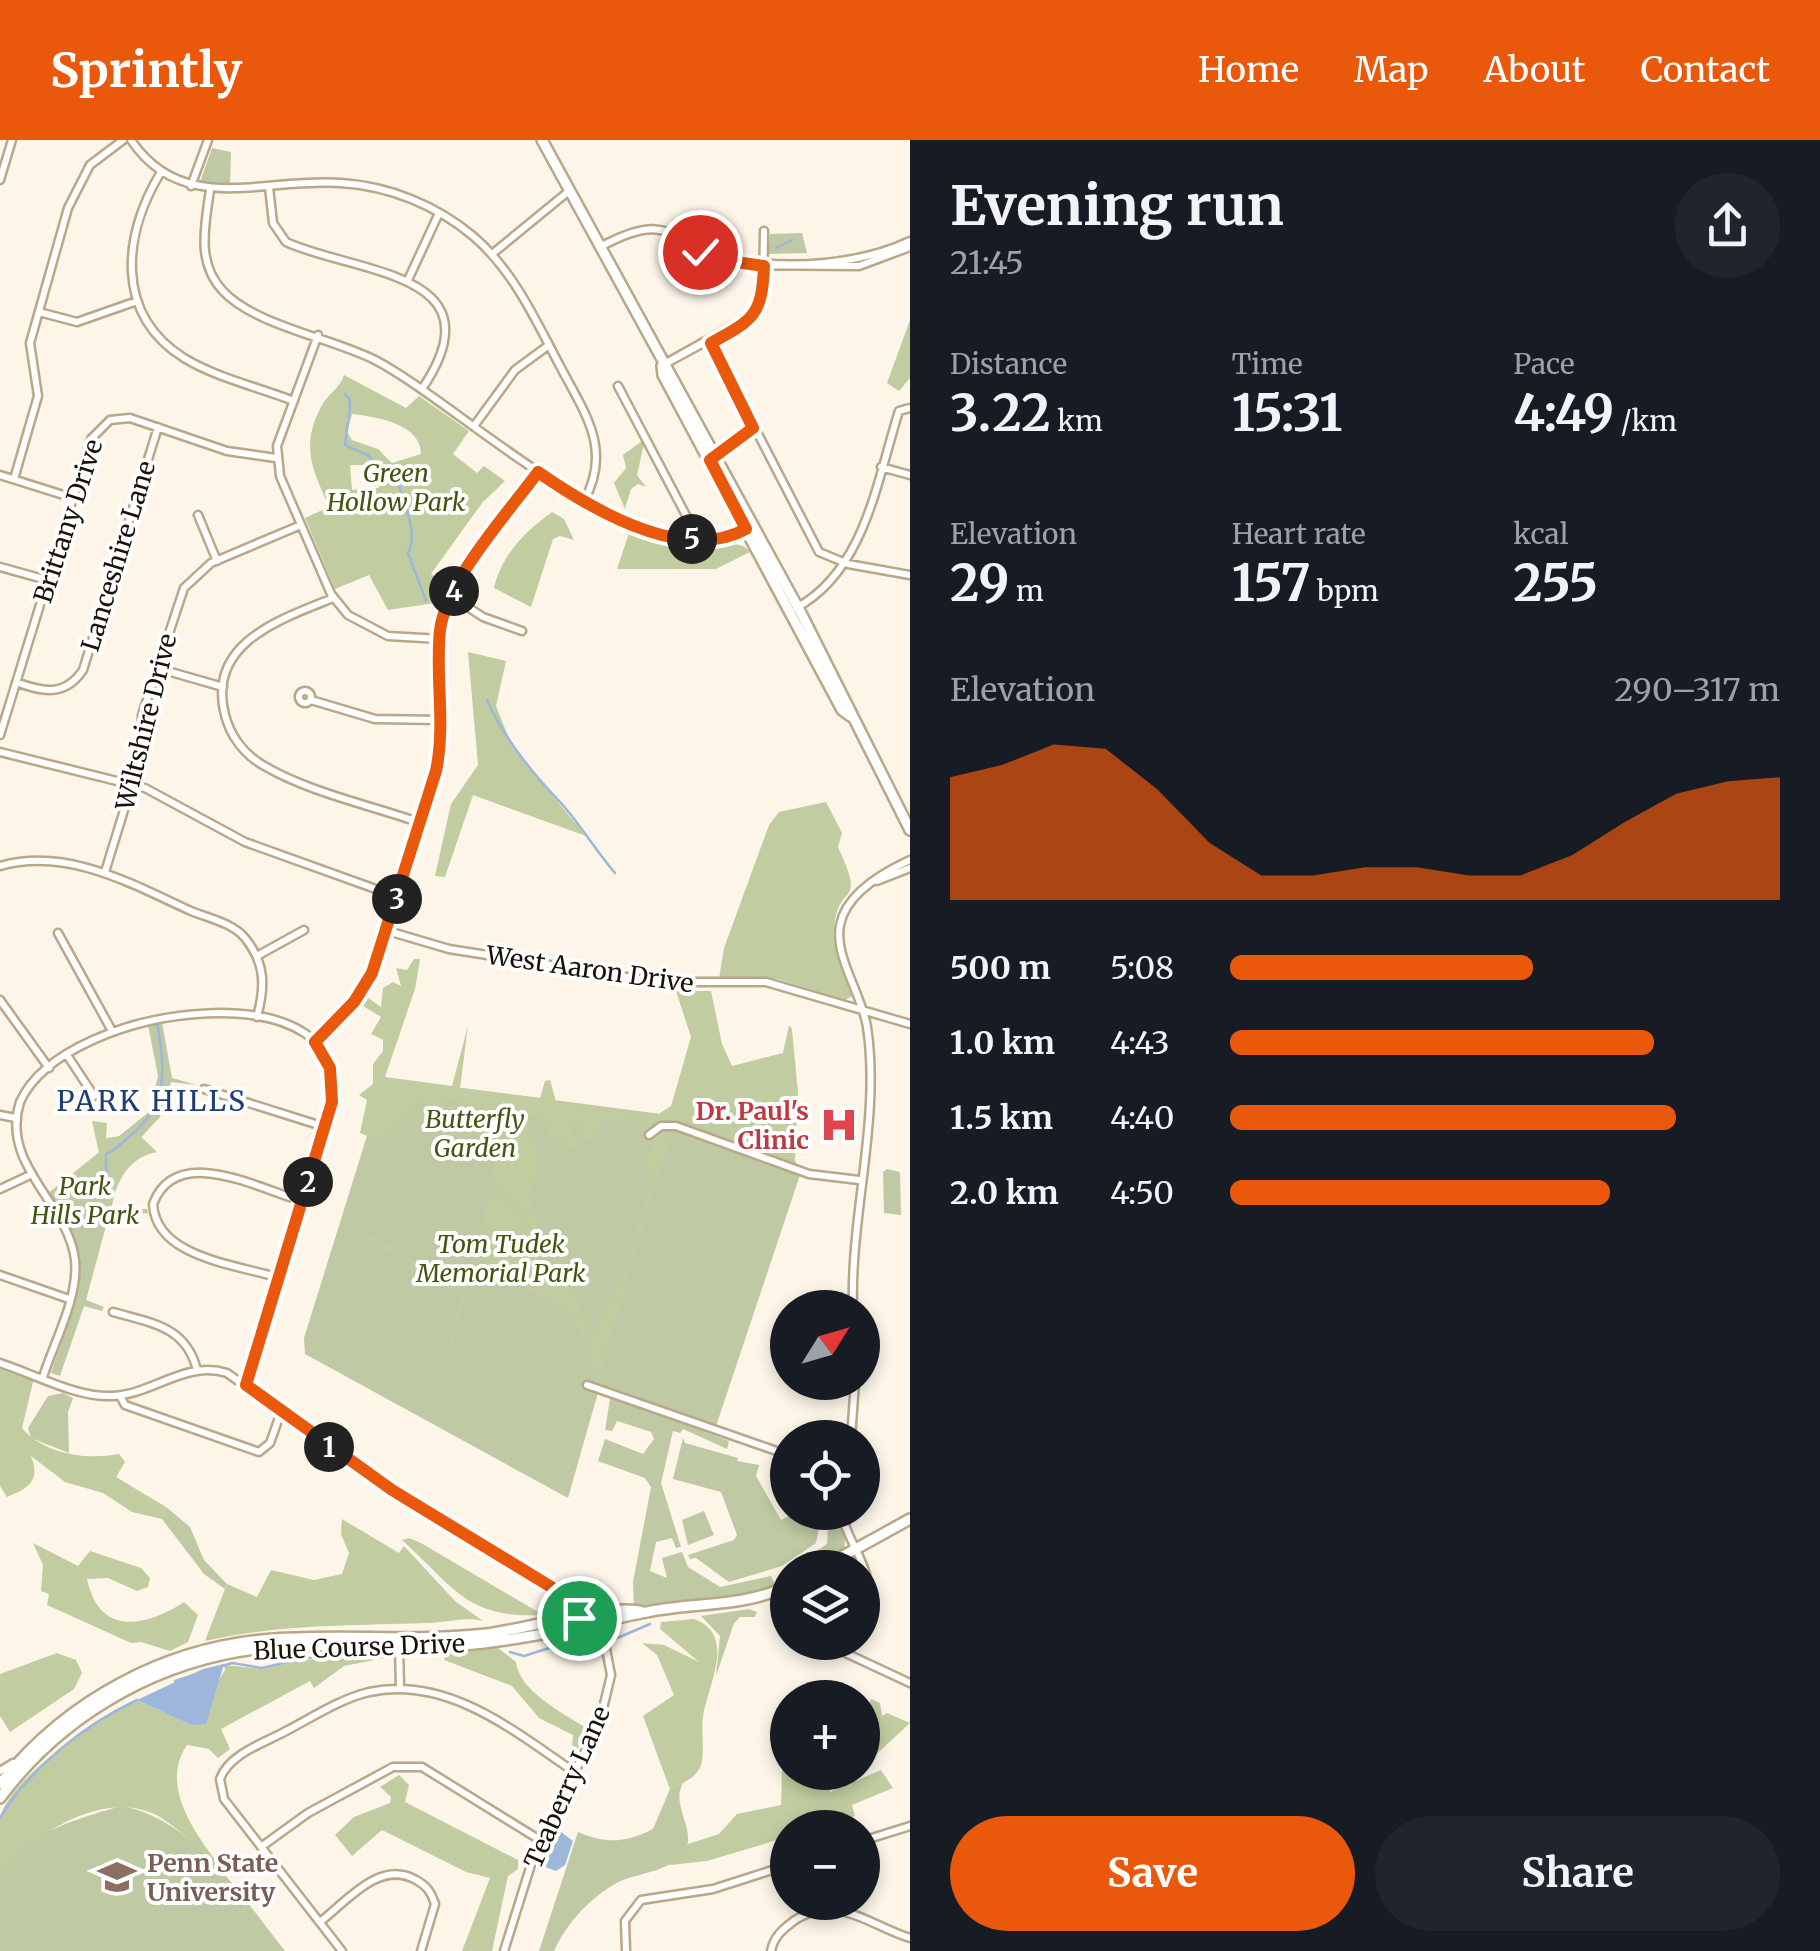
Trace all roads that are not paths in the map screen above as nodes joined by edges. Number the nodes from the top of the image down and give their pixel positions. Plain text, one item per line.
1 (123, 140) edge
2 (131, 140) edge
3 (208, 140) edge
4 (542, 140) edge
5 (9, 141) edge
6 (160, 172) junction
7 (0, 180) edge
8 (191, 186) junction
9 (269, 187) junction
10 (210, 190) junction
11 (569, 191) junction
12 (439, 212) junction
13 (764, 231) dead end
14 (910, 244) edge
15 (599, 248) junction
16 (492, 254) junction
17 (764, 263) junction
18 (408, 280) junction
19 (138, 301) junction
20 (38, 312) junction
21 (756, 312) junction
22 (732, 326) junction
23 (318, 335) junction
24 (711, 343) junction
25 (549, 345) junction
26 (662, 366) junction
27 (618, 386) dead end
28 (422, 389) junction
29 (294, 401) junction
30 (907, 408) edge
31 (158, 426) junction
32 (474, 426) junction
33 (753, 428) junction
34 (712, 457) junction
35 (276, 458) junction
36 (881, 467) junction
37 (538, 472) junction
38 (910, 474) edge
39 (0, 475) edge
40 (14, 480) junction
41 (73, 498) junction
42 (584, 501) junction
43 (198, 516) dead end
44 (301, 525) junction
45 (750, 527) junction
46 (730, 538) junction
47 (700, 541) junction
48 (755, 545) junction
49 (217, 560) junction
50 (848, 564) junction
51 (0, 567) edge
52 (910, 574) edge
53 (47, 580) junction
54 (451, 596) junction
55 (333, 598) junction
56 (794, 609) junction
57 (522, 631) dead end
58 (440, 639) junction
59 (157, 668) junction
60 (16, 682) junction
61 (223, 687) junction
62 (311, 700) dead end
63 (441, 720) junction
64 (0, 735) edge
65 (0, 752) edge
66 (132, 785) junction
67 (421, 823) junction
68 (910, 830) edge
69 (910, 860) edge
70 (0, 866) edge
71 (910, 868) edge
72 (104, 872) junction
73 (877, 882) junction
74 (398, 896) junction
75 (304, 930) dead end
76 (388, 931) junction
77 (58, 933) dead end
78 (257, 956) junction
79 (858, 989) junction
80 (0, 1000) edge
81 (844, 1004) junction
82 (864, 1010) junction
83 (257, 1017) junction
84 (889, 1018) junction
85 (910, 1024) edge
86 (112, 1030) junction
87 (868, 1033) junction
88 (315, 1042) junction
89 (67, 1055) junction
90 (48, 1068) junction
91 (204, 1090) dead end
92 (94, 1096) dead end
93 (0, 1114) edge
94 (15, 1118) junction
95 (325, 1127) junction
96 (649, 1135) dead end
97 (28, 1176) junction
98 (859, 1180) junction
99 (0, 1189) edge
100 (302, 1202) junction
101 (0, 1275) edge
102 (279, 1278) junction
103 (854, 1290) edge
104 (69, 1299) junction
105 (113, 1312) dead end
106 (0, 1363) edge
107 (196, 1370) junction
108 (42, 1377) junction
109 (246, 1385) junction
110 (588, 1385) dead end
111 (120, 1396) junction
112 (281, 1412) junction
113 (770, 1449) edge
114 (910, 1519) edge
115 (849, 1530) edge
116 (856, 1547) junction
117 (851, 1550) edge
118 (857, 1550) edge
119 (770, 1591) edge
120 (565, 1595) junction
121 (643, 1612) junction
122 (589, 1620) junction
123 (561, 1621) junction
124 (610, 1621) junction
125 (601, 1641) junction
126 (399, 1646) junction
127 (859, 1660) edge
128 (910, 1684) edge
129 (400, 1689) junction
130 (576, 1773) junction
131 (1, 1784) edge
132 (910, 1826) edge
133 (880, 1835) edge
134 (540, 1840) junction
135 (262, 1847) junction
136 (770, 1871) edge
137 (320, 1922) junction
138 (910, 1938) edge
139 (342, 1951) edge
140 (421, 1951) edge
141 (504, 1951) edge
142 (626, 1951) edge
143 (771, 1951) edge

1 - 20 street
2 - 6 street
3 - 8 street
4 - 11 main road
5 - 7 street
6 - 8 street
6 - 19 street
8 - 10 street
9 - 10 street
9 - 12 street
9 - 18 street
10 - 23 street
11 - 15 main road
11 - 16 street
12 - 16 street
12 - 18 street
13 - 17 street
14 - 17 street
15 - 17 street
15 - 26 main road
16 - 25 street
17 - 21 street
18 - 28 street
19 - 20 street
19 - 29 street
20 - 40 street
21 - 22 street
21 - 24 street
22 - 24 street
22 - 26 street
23 - 28 street
23 - 29 street
24 - 26 street
24 - 33 street
25 - 32 street
25 - 42 street
26 - 34 main road
27 - 47 street
28 - 32 street
29 - 35 street
30 - 36 street
31 - 35 street, Brittany Drive
31 - 41 street, Brittany Drive
31 - 60 street, Lanceshire Lane
32 - 37 street
33 - 34 street
33 - 50 street
34 - 45 main road
35 - 44 street
36 - 38 street
36 - 50 street
37 - 42 street
37 - 54 street
39 - 40 street
40 - 41 street
41 - 53 street, Brittany Drive
42 - 47 street
43 - 49 street
44 - 49 street, Wiltshire Drive
44 - 55 street
45 - 46 street
45 - 48 main road
45 - 56 main road
46 - 47 street
46 - 48 street
48 - 56 main road
49 - 59 street, Wiltshire Drive
50 - 52 street
50 - 56 street
51 - 53 street
53 - 60 street, Brittany Drive
54 - 57 street
54 - 58 street
55 - 58 street
55 - 61 street
56 - 68 main road
58 - 63 street
59 - 61 street
59 - 66 street, Wiltshire Drive
60 - 64 street, Brittany Drive
61 - 67 street
62 - 63 street
63 - 67 street
65 - 66 street
66 - 72 street, Wiltshire Drive
66 - 74 street
67 - 74 street
69 - 73 street
70 - 72 street
71 - 73 street
72 - 78 street
73 - 79 street
74 - 76 street
75 - 78 street
76 - 81 street, West Aaron Drive
76 - 88 street
77 - 86 street
78 - 83 street
79 - 81 street
79 - 82 street
80 - 90 street
81 - 82 street, West Aaron Drive
82 - 84 street, West Aaron Drive
82 - 87 street
83 - 86 street
83 - 88 street
84 - 85 street, West Aaron Drive
84 - 87 street
86 - 89 street
87 - 98 street
88 - 95 street
89 - 90 street
89 - 92 street
90 - 94 street
91 - 95 street
93 - 94 street
94 - 97 street
95 - 100 street
96 - 98 street
97 - 99 street
97 - 104 street
98 - 103 street
100 - 102 street
100 - 102 street
101 - 104 street
102 - 109 street
104 - 108 street
105 - 107 street
106 - 108 street
107 - 109 street, Teaberry Lane
107 - 111 street
108 - 111 street
109 - 112 street, Teaberry Lane
110 - 113 street
111 - 112 street
112 - 120 street, Teaberry Lane
114 - 116 main road
115 - 116 street
116 - 117 main road
116 - 118 street
119 - 121 main road, Blue Course Drive
120 - 122 street, Teaberry Lane
120 - 123 street
121 - 122 main road, Blue Course Drive
121 - 124 main road, Blue Course Drive
122 - 123 main road, Blue Course Drive
122 - 124 main road, Blue Course Drive
122 - 125 street, Teaberry Lane
122 - 126 main road, Blue Course Drive
123 - 131 main road, Blue Course Drive
124 - 125 street
125 - 130 street, Teaberry Lane
126 - 129 street
126 - 131 main road, Blue Course Drive
127 - 128 street
129 - 130 street
129 - 135 street
130 - 134 street, Teaberry Lane
132 - 133 street
134 - 135 street
134 - 141 street, Teaberry Lane
135 - 137 street
136 - 142 street
137 - 139 street
137 - 140 street
138 - 143 street

